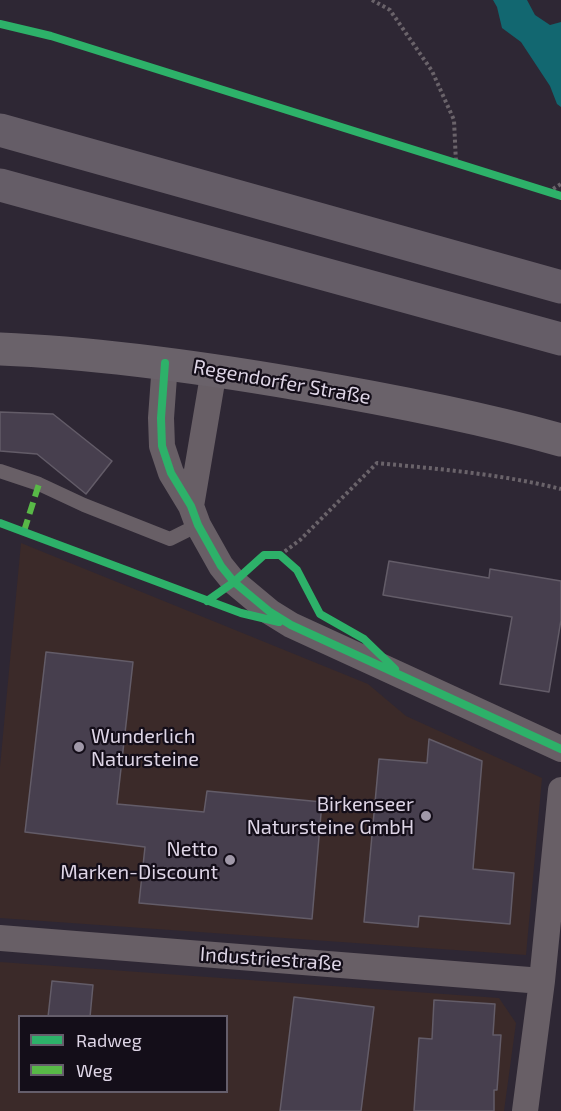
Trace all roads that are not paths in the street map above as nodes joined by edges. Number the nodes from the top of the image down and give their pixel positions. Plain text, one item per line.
1 (0, 130) edge
2 (0, 185) edge
3 (561, 287) edge
4 (561, 339) edge
5 (0, 349) edge
6 (165, 363) junction
7 (214, 370) junction
8 (561, 440) edge
9 (0, 471) edge
10 (194, 516) junction
11 (561, 749) edge
12 (561, 790) edge
13 (0, 938) edge
14 (542, 981) junction
15 (525, 1111) edge

1 - 3 highway
2 - 4 highway
5 - 6 street, Regendorfer Straße
6 - 7 street, Regendorfer Straße
6 - 10 street
7 - 8 street, Regendorfer Straße
7 - 10 street
9 - 10 lane
10 - 11 street
12 - 14 street
13 - 14 street, Industriestraße
14 - 15 street

